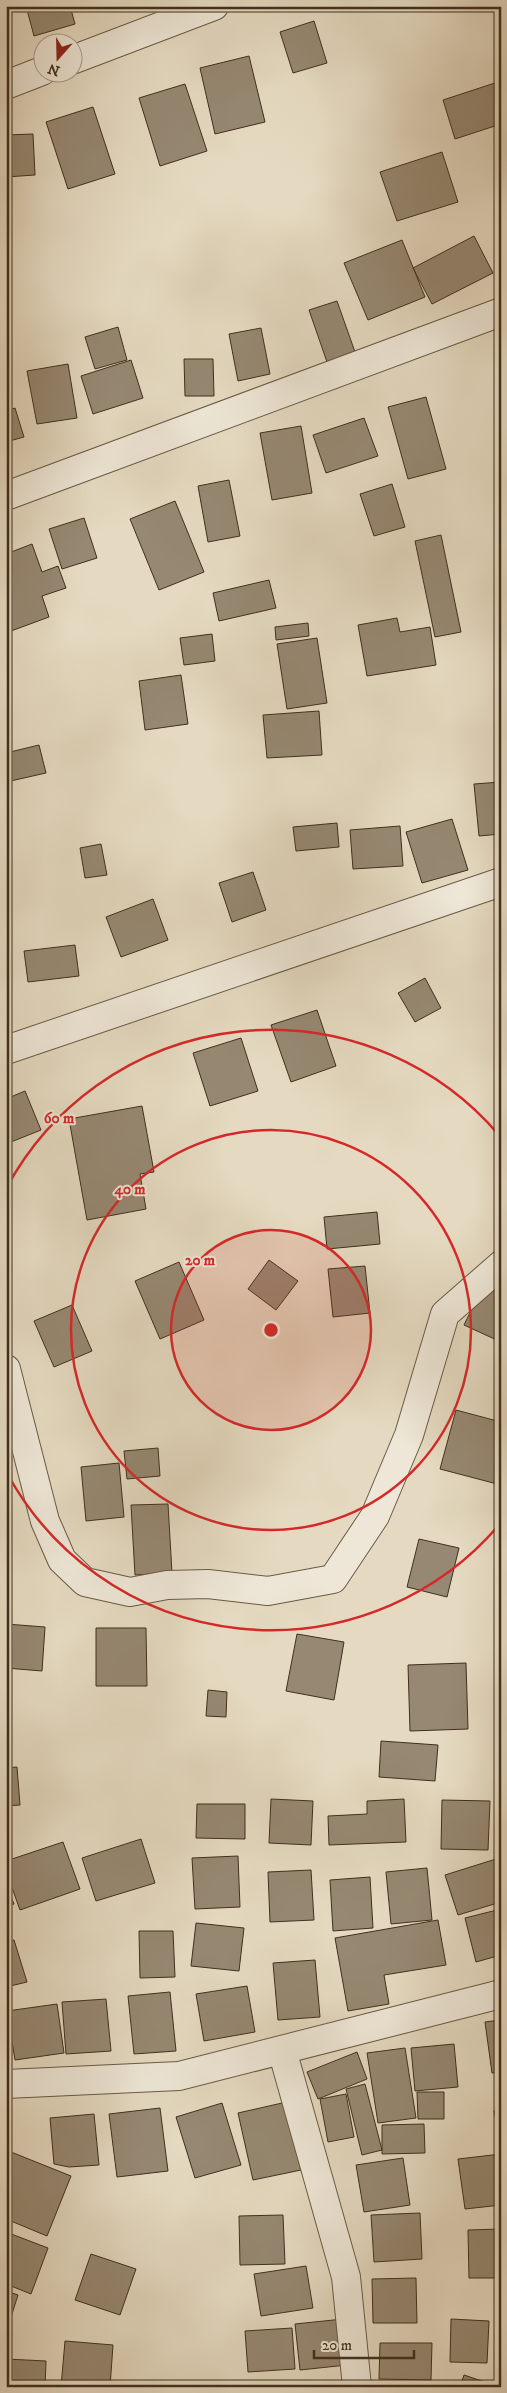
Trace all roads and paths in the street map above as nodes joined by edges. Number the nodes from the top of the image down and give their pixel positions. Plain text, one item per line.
1 (214, 6) edge
2 (82, 56) edge
3 (32, 75) edge
4 (6, 85) edge
5 (501, 312) edge
6 (6, 496) edge
7 (501, 882) edge
8 (6, 1050) edge
9 (501, 1265) edge
10 (6, 1368) edge
11 (501, 1994) edge
12 (282, 2050) junction
13 (6, 2084) edge
14 (357, 2387) edge

1 - 2 street
3 - 4 street
5 - 6 street
7 - 8 street
9 - 10 street
11 - 12 street
12 - 13 street
12 - 14 street

